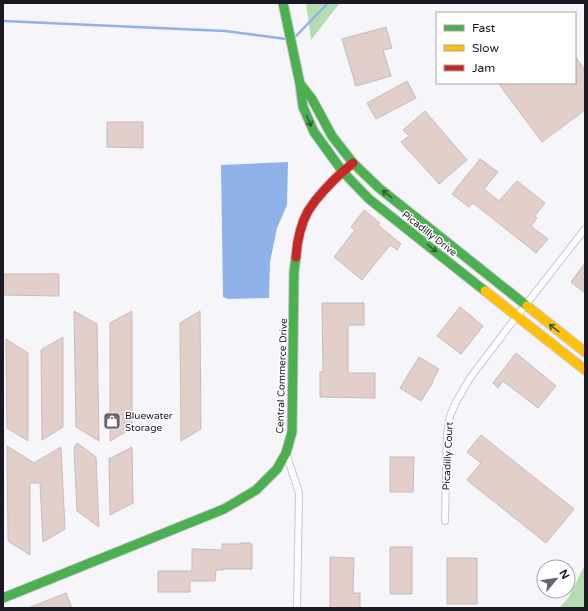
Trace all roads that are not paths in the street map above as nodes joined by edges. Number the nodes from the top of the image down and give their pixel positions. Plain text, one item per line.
1 (283, 3) edge
2 (300, 84) junction
3 (353, 163) junction
4 (343, 172) junction
5 (585, 228) edge
6 (526, 305) junction
7 (517, 316) junction
8 (585, 352) edge
9 (585, 370) edge
10 (286, 453) junction
11 (445, 521) dead end
12 (3, 598) edge
13 (297, 608) edge

1 - 2 street, Picadilly Drive
2 - 3 street, Picadilly Drive
2 -> 4 street, Picadilly Drive
3 - 4 street, Central Commerce Drive
6 -> 3 street, Picadilly Drive
4 -> 7 street, Picadilly Drive
4 - 10 street, Central Commerce Drive
5 - 6 street, Picadilly Court
6 - 7 street, Picadilly Court
8 -> 6 street, Picadilly Drive
7 - 9 street, Picadilly Drive
7 - 11 street, Picadilly Court
10 - 12 street, Central Commerce Drive
10 - 13 street

